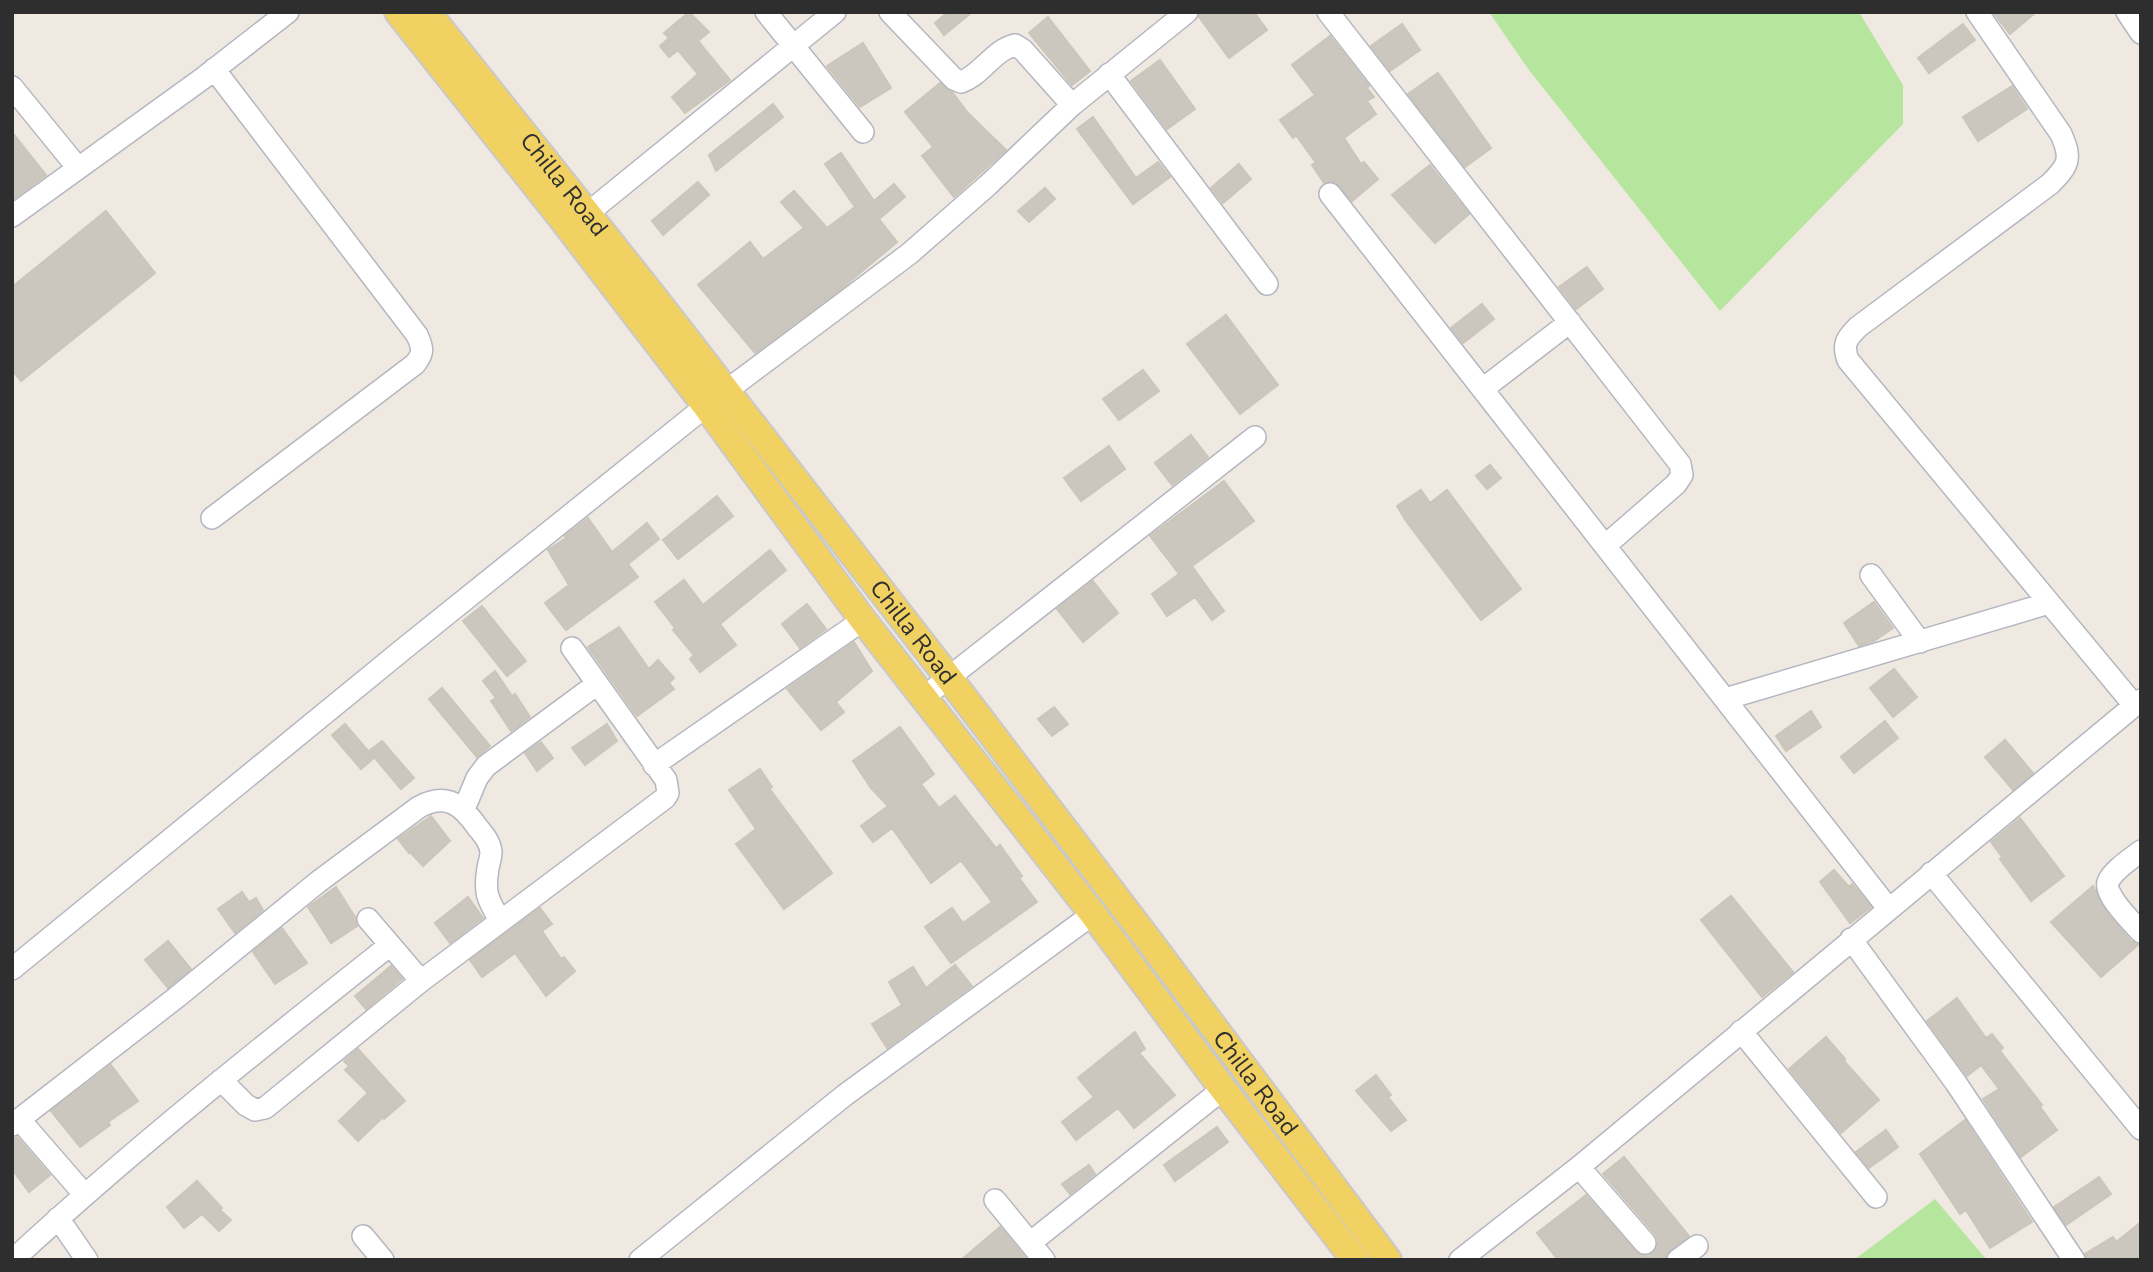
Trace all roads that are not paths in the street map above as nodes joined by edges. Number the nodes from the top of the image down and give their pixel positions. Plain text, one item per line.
1 (288, 12) edge
2 (398, 12) edge
3 (427, 12) edge
4 (766, 12) edge
5 (835, 12) edge
6 (890, 12) edge
7 (1187, 12) edge
8 (1328, 12) edge
9 (1977, 12) edge
10 (2127, 12) edge
11 (2141, 33) edge
12 (793, 45) junction
13 (214, 69) junction
14 (1109, 75) junction
15 (12, 87) edge
16 (1072, 105) junction
17 (863, 132) dead end
18 (78, 168) junction
19 (1331, 194) dead end
20 (588, 213) junction
21 (12, 216) edge
22 (1267, 284) dead end
23 (1570, 322) junction
24 (1484, 388) junction
25 (717, 399) junction
26 (1255, 437) dead end
27 (212, 518) dead end
28 (1606, 545) junction
29 (1871, 575) dead end
30 (2049, 603) junction
31 (863, 620) junction
32 (1920, 642) junction
33 (572, 648) dead end
34 (947, 678) junction
35 (597, 684) junction
36 (924, 697) junction
37 (1725, 699) junction
38 (2138, 702) edge
39 (654, 765) junction
40 (464, 809) junction
41 (2141, 851) edge
42 (1931, 873) junction
43 (1888, 908) junction
44 (1093, 914) junction
45 (368, 919) dead end
46 (500, 920) junction
47 (2141, 932) edge
48 (1851, 939) junction
49 (390, 945) junction
50 (12, 968) edge
51 (421, 981) junction
52 (1741, 1031) junction
53 (222, 1080) junction
54 (1223, 1089) junction
55 (16, 1122) edge
56 (2141, 1129) edge
57 (1579, 1167) junction
58 (83, 1194) junction
59 (1876, 1197) dead end
60 (995, 1200) dead end
61 (58, 1218) junction
62 (363, 1236) dead end
63 (1645, 1243) dead end
64 (1697, 1246) dead end
65 (1039, 1255) edge
66 (15, 1258) dead end
67 (87, 1260) edge
68 (383, 1260) edge
69 (640, 1260) edge
70 (1356, 1260) edge
71 (1388, 1260) edge
72 (1460, 1260) edge
73 (1678, 1260) edge
74 (2074, 1260) edge

1 - 13 street
2 - 25 main road, Chilla Road
3 - 20 main road, Chilla Road
4 - 12 street
5 - 12 street
6 - 16 street
7 - 14 street
8 - 23 street
9 - 30 street
10 - 11 street
12 - 17 street
12 - 20 street
13 - 18 street
13 - 27 street
14 - 16 street
14 - 22 street
15 - 18 street
16 - 25 street
18 - 21 street
19 - 24 street
20 - 25 main road, Chilla Road
23 - 24 street
23 - 28 street
24 - 28 street
25 - 31 main road, Chilla Road
25 - 34 main road, Chilla Road
25 - 50 street
26 - 34 street
28 - 37 street
29 - 32 street
30 - 32 street
30 - 38 street
31 - 36 main road, Chilla Road
31 - 39 street
32 - 37 street
33 - 35 street
34 - 36 street
34 - 71 main road, Chilla Road
35 - 39 street
35 - 40 street
36 - 44 main road, Chilla Road
37 - 43 street
38 - 42 street
39 - 46 street
40 - 46 street
40 - 55 street
41 - 47 street
42 - 43 street
42 - 56 street
43 - 48 street
44 - 54 main road, Chilla Road
44 - 69 street
45 - 49 street
46 - 51 street
48 - 52 street
48 - 74 street
49 - 51 street
49 - 53 street
51 - 53 street
52 - 57 street
52 - 59 street
53 - 58 street
54 - 65 street
54 - 70 main road, Chilla Road
55 - 58 street
57 - 63 street
57 - 72 street
58 - 61 street
60 - 65 street
61 - 66 street
61 - 67 street
62 - 68 street
64 - 73 street

